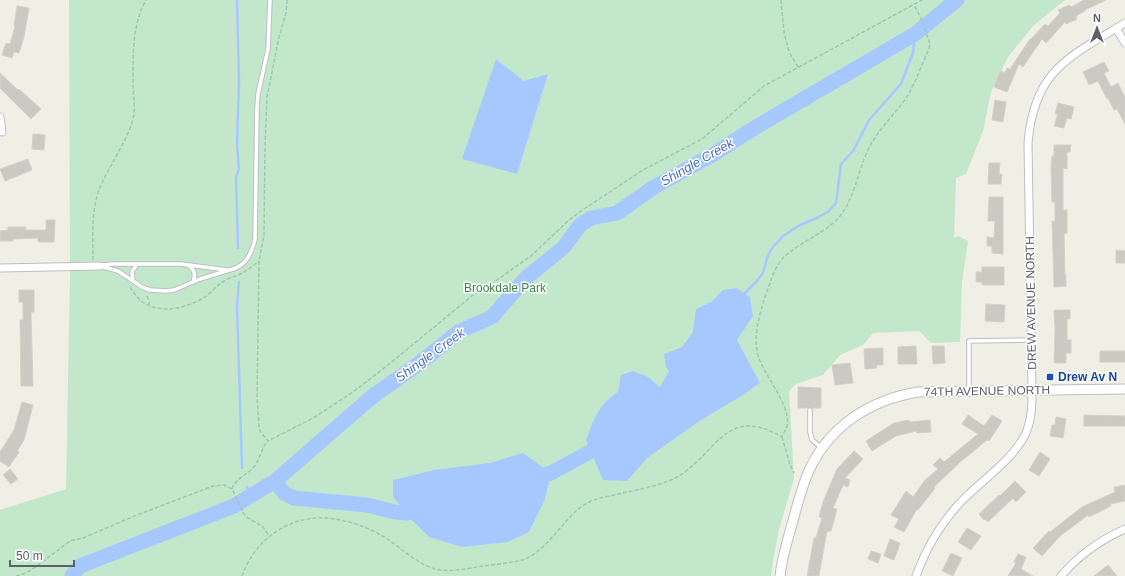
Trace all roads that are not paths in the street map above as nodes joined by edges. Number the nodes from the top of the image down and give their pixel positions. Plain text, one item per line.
1 (270, 0) edge
2 (1125, 23) edge
3 (1116, 28) junction
4 (1125, 43) edge
5 (0, 117) edge
6 (2, 132) dead end
7 (137, 264) junction
8 (188, 265) junction
9 (100, 266) junction
10 (0, 268) edge
11 (230, 270) junction
12 (133, 281) junction
13 (193, 282) junction
14 (1031, 340) junction
15 (1125, 389) edge
16 (969, 390) junction
17 (1032, 390) junction
18 (810, 410) dead end
19 (822, 448) junction
20 (1125, 529) edge
21 (780, 576) edge
22 (916, 576) edge
23 (1061, 576) edge

1 - 11 lane
2 - 3 street, DREW AVENUE NORTH
3 - 4 street
3 - 14 street, DREW AVENUE NORTH
5 - 6 street
7 - 8 lane
7 - 9 lane
7 - 12 lane
8 - 11 lane
8 - 13 lane
9 - 10 street
9 - 12 lane
11 - 13 lane
12 - 13 lane
14 - 16 lane
14 - 17 street, DREW AVENUE NORTH
15 - 17 street, 74TH AVENUE NORTH
16 - 17 street, 74TH AVENUE NORTH
16 - 19 street, 74TH AVENUE NORTH
17 - 22 street, DREW AVENUE NORTH
18 - 19 lane
19 - 21 street, 74TH AVENUE NORTH
20 - 23 street

